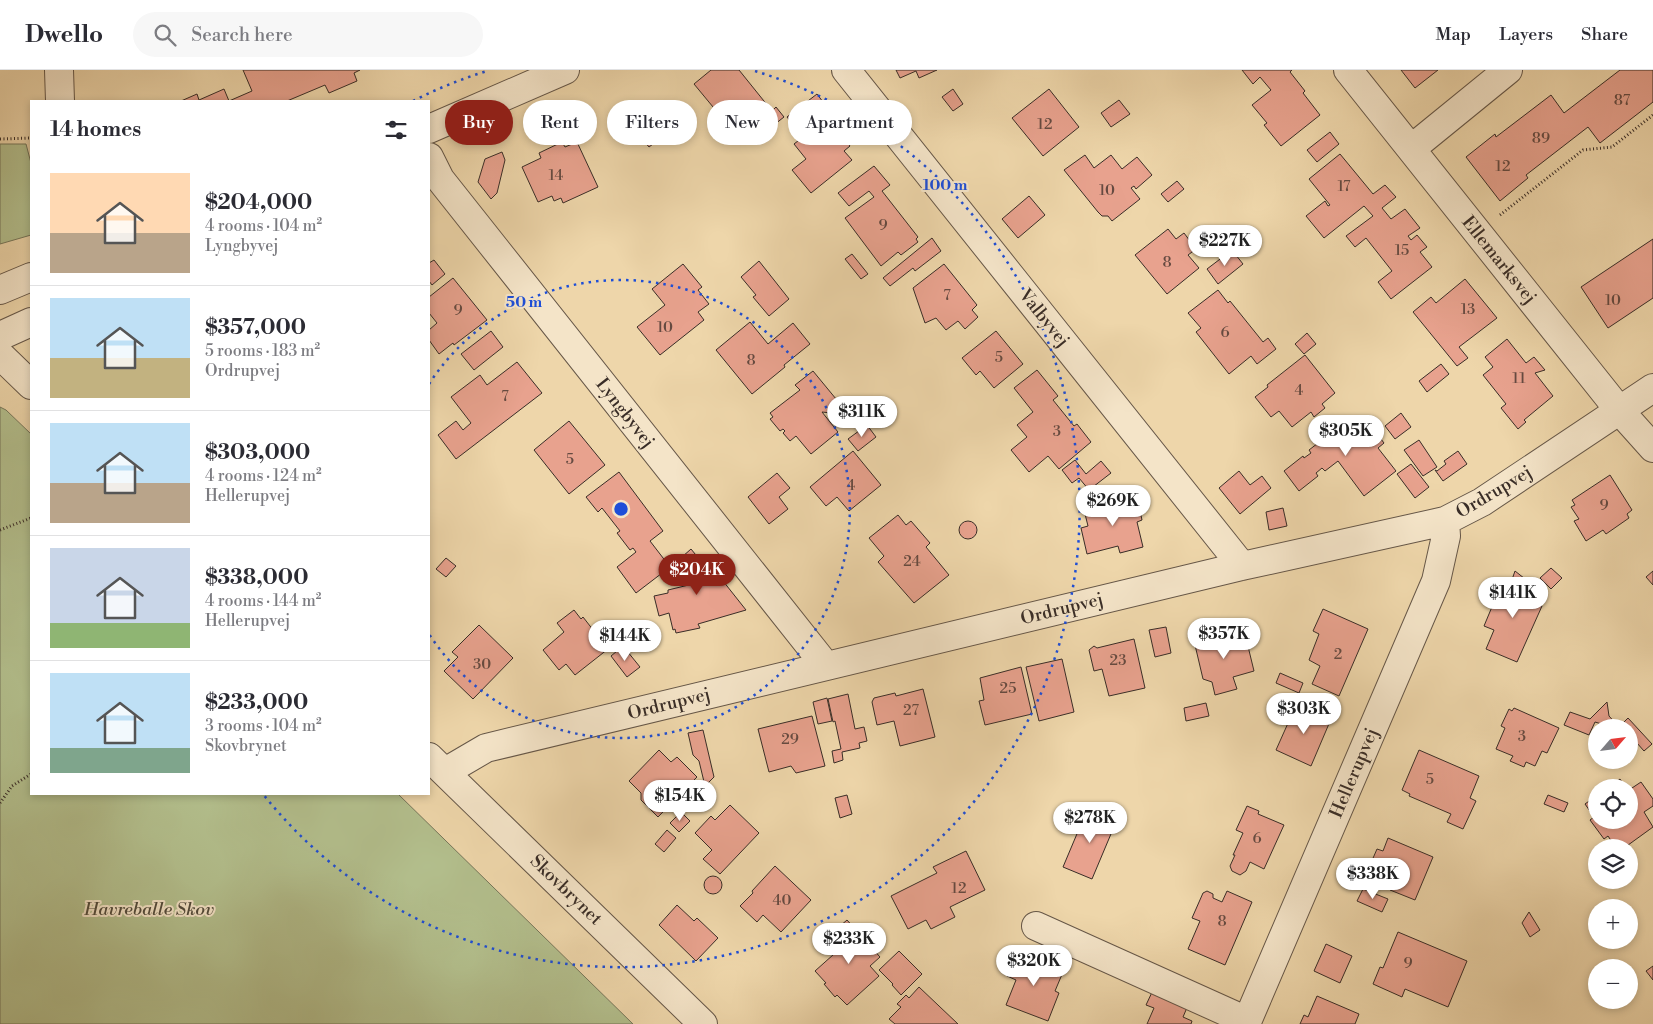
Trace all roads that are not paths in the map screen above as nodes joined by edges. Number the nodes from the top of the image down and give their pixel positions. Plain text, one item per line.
1 (59, 70) edge
2 (565, 70) edge
3 (846, 70) edge
4 (1348, 70) edge
5 (1508, 70) edge
6 (60, 100) edge
7 (430, 129) edge
8 (1411, 149) junction
9 (430, 159) edge
10 (30, 277) edge
11 (0, 290) edge
12 (30, 322) edge
13 (0, 336) edge
14 (0, 355) edge
15 (30, 384) edge
16 (1653, 388) edge
17 (1619, 410) junction
18 (1653, 448) edge
19 (1445, 521) junction
20 (1242, 566) junction
21 (826, 666) junction
22 (437, 764) edge
23 (1036, 926) dead end
24 (1246, 1022) edge
25 (704, 1024) edge

1 - 6 street
2 - 7 street
3 - 20 street, Valbyvej
4 - 8 street, Ellemarksvej
5 - 8 street
8 - 17 street, Ellemarksvej
9 - 21 street, Lyngbyvej
10 - 11 street
12 - 13 street
14 - 15 street
16 - 17 street, Ordrupvej
17 - 18 street, Ellemarksvej
17 - 19 street, Ordrupvej
19 - 20 street, Ordrupvej
19 - 24 street, Hellerupvej
20 - 21 street, Ordrupvej
21 - 22 street, Ordrupvej
22 - 25 street, Skovbrynet
23 - 24 street, Hellerupvej

